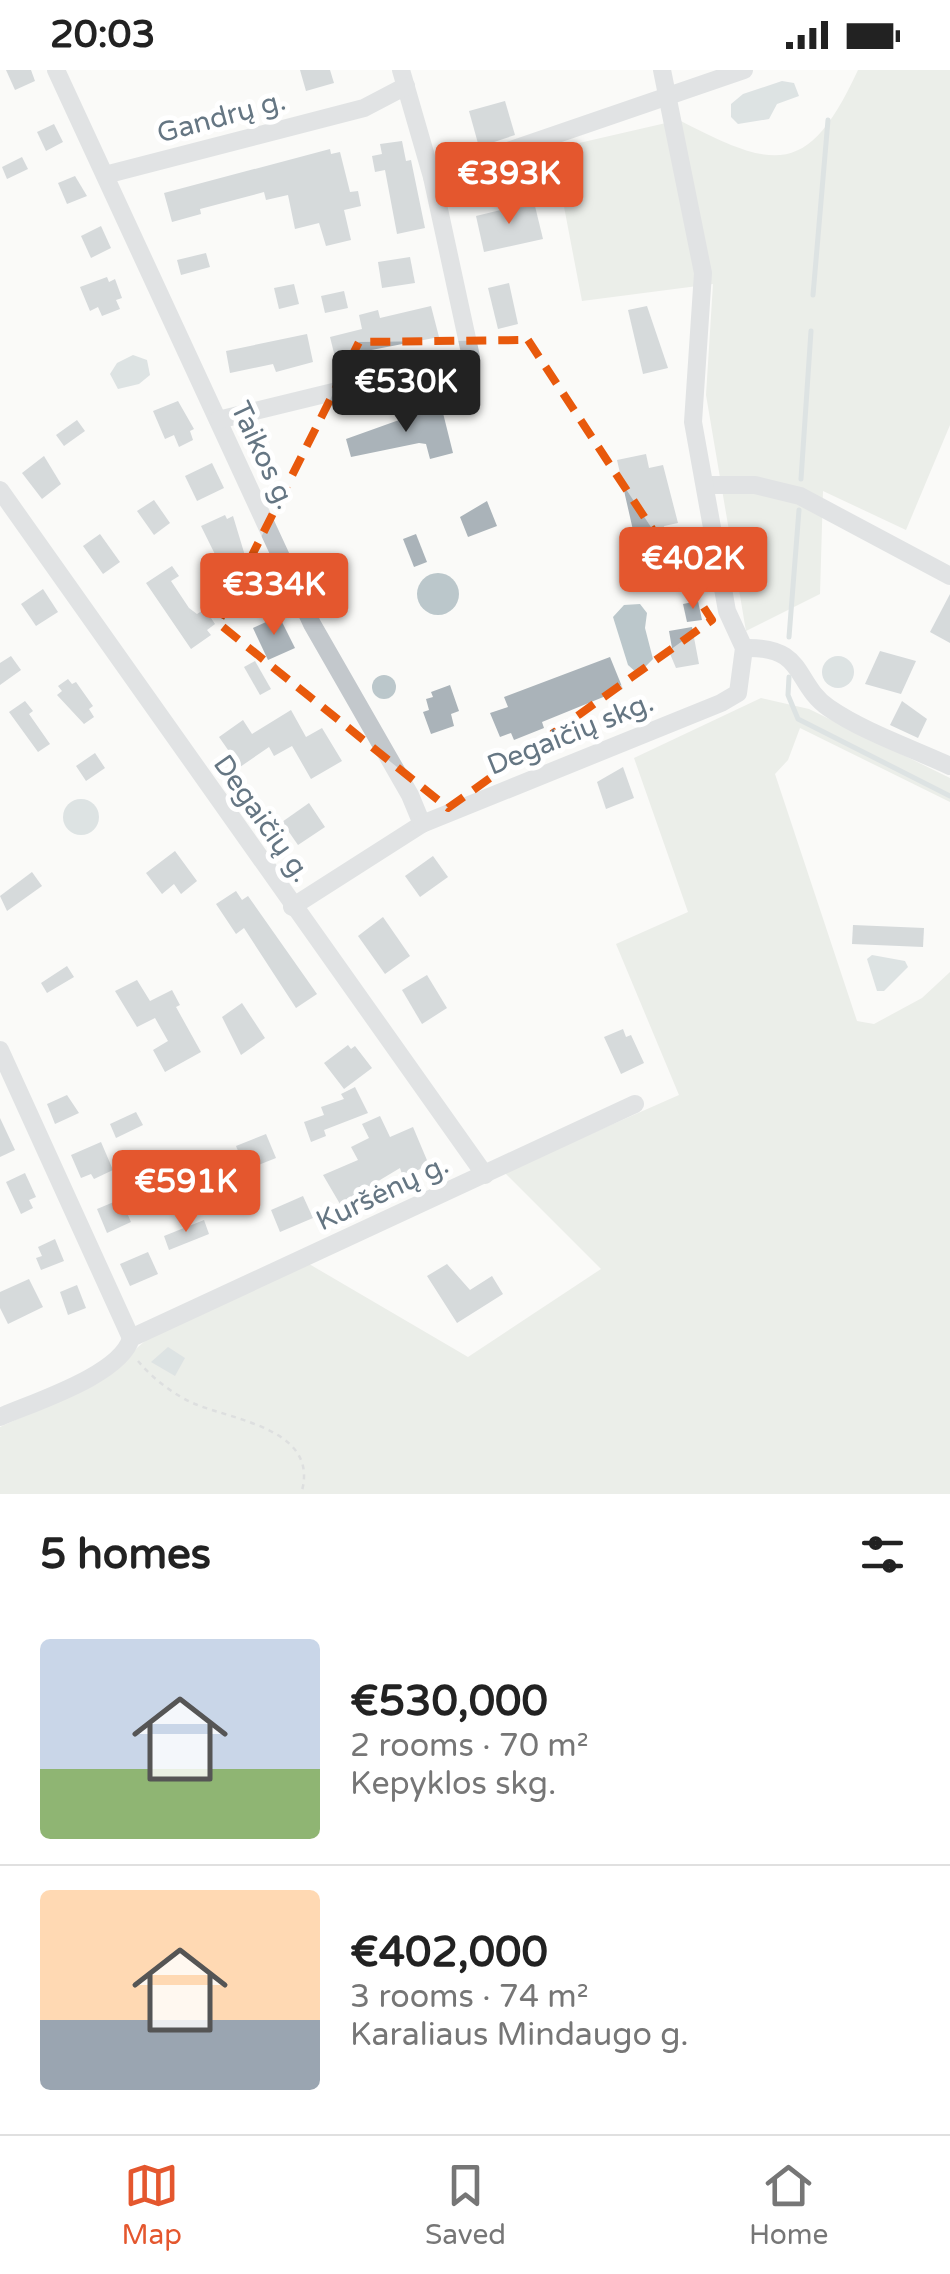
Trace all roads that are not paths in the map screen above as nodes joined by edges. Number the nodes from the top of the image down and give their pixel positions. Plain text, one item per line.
1 (56, 70) edge
2 (662, 70) edge
3 (744, 70) edge
4 (404, 78) edge
5 (666, 95) junction
6 (105, 175) junction
7 (432, 178) junction
8 (471, 357) dead end
9 (366, 384) dead end
10 (218, 420) junction
11 (706, 485) junction
12 (0, 490) edge
13 (950, 576) edge
14 (744, 648) junction
15 (950, 766) edge
16 (422, 824) junction
17 (292, 908) junction
18 (0, 1050) edge
19 (636, 1104) dead end
20 (484, 1175) junction
21 (130, 1343) junction
22 (0, 1416) edge

1 - 6 street, Taikos g.
2 - 5 street
3 - 5 street
4 - 6 street, Gandrų g.
4 - 7 street
5 - 7 street
5 - 11 street
6 - 10 street, Taikos g.
7 - 8 street
9 - 10 street
10 - 16 street, Taikos g.
11 - 13 street
11 - 14 street
12 - 17 street, Degaičių g.
14 - 15 street
14 - 16 street, Degaičių skg.
16 - 17 street
17 - 20 street, Degaičių g.
18 - 21 street
19 - 20 street, Kuršėnų g.
20 - 21 street, Kuršėnų g.
21 - 22 street, Kuršėnų g.

